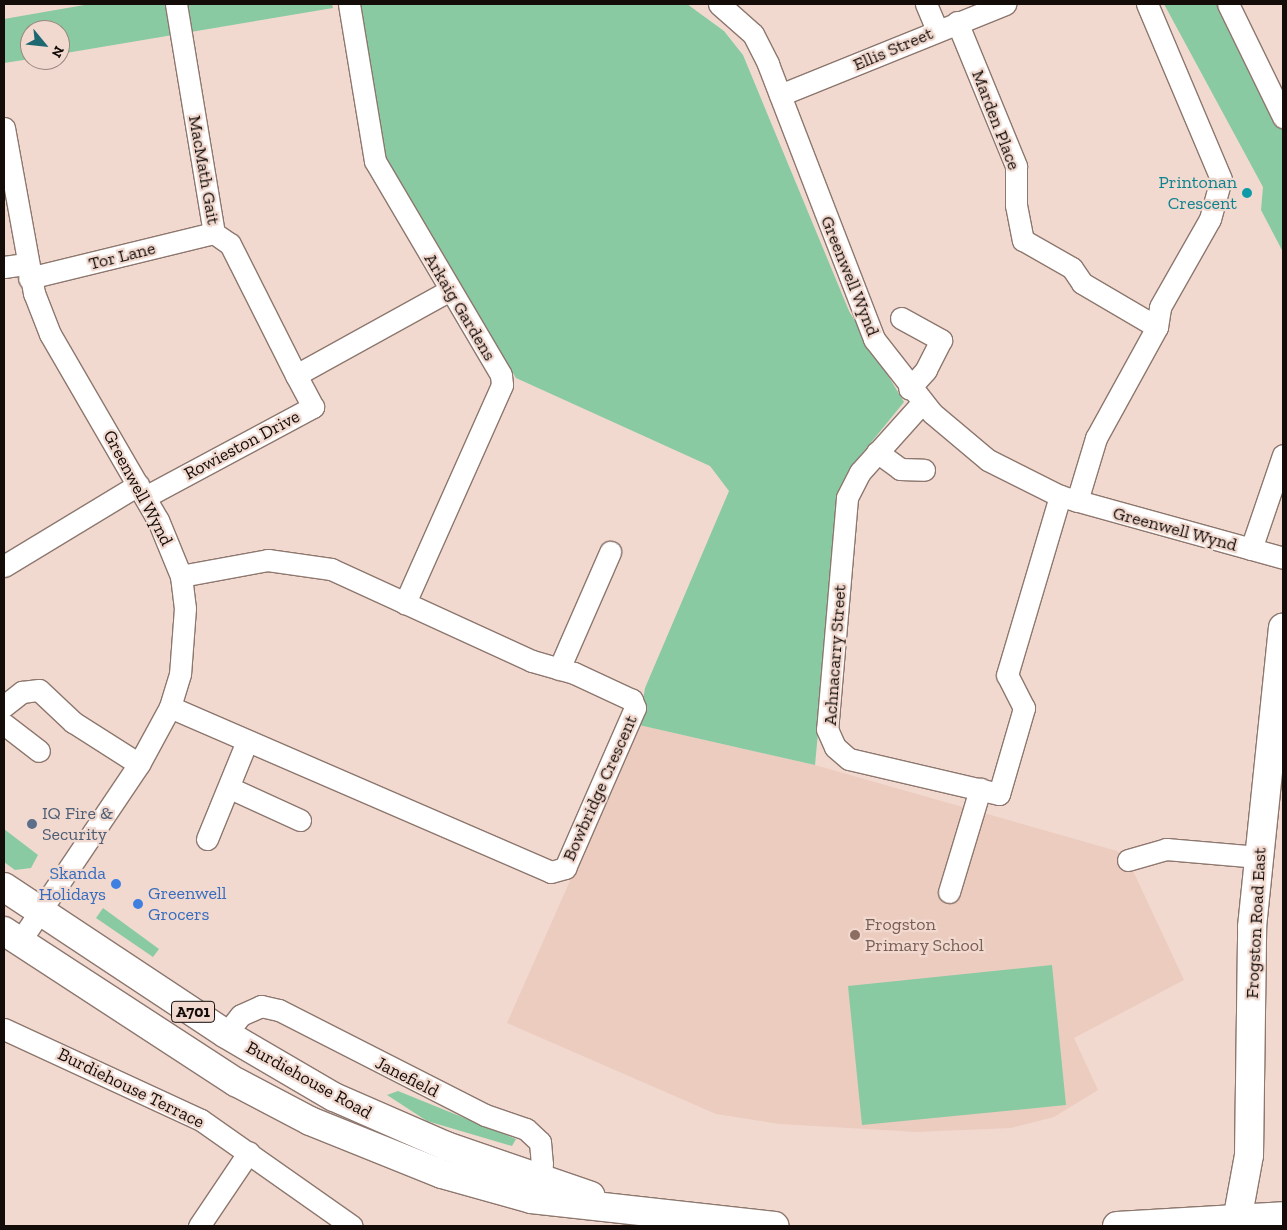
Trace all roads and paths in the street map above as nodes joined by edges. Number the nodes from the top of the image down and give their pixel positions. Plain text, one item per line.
1 (176, 4) edge
2 (349, 4) edge
3 (719, 4) edge
4 (926, 4) edge
5 (1006, 4) edge
6 (1147, 4) edge
7 (1228, 4) edge
8 (957, 22) junction
9 (937, 30) junction
10 (780, 96) junction
11 (1283, 117) edge
12 (4, 128) edge
13 (214, 233) junction
14 (4, 267) edge
15 (28, 271) junction
16 (448, 291) junction
17 (901, 318) dead end
18 (1157, 327) junction
19 (296, 375) junction
20 (916, 396) junction
21 (877, 452) junction
22 (1282, 460) edge
23 (924, 470) dead end
24 (142, 491) junction
25 (1068, 499) junction
26 (1251, 549) junction
27 (610, 552) dead end
28 (1283, 558) edge
29 (4, 566) edge
30 (180, 576) junction
31 (405, 603) junction
32 (1283, 628) edge
33 (559, 669) junction
34 (4, 706) edge
35 (170, 706) junction
36 (4, 724) edge
37 (248, 741) junction
38 (38, 751) dead end
39 (139, 764) junction
40 (230, 788) junction
41 (980, 789) junction
42 (300, 820) dead end
43 (207, 839) dead end
44 (1259, 857) junction
45 (1128, 860) dead end
46 (4, 887) edge
47 (949, 892) dead end
48 (40, 911) junction
49 (12, 936) edge
50 (4, 1029) edge
51 (226, 1034) junction
52 (248, 1152) junction
53 (534, 1188) junction
54 (1283, 1216) edge
55 (1237, 1223) edge
56 (199, 1226) edge
57 (352, 1226) edge
58 (775, 1226) edge
59 (1117, 1226) edge

1 - 13 street, MacMath Gait
2 - 16 street, Arkaig Gardens
3 - 10 street, Greenwell Wynd
4 - 9 street
5 - 8 street, Ellis Street
6 - 18 street
7 - 11 street
8 - 9 street, Ellis Street
8 - 18 street, Marden Place
9 - 10 street, Ellis Street
10 - 20 street, Greenwell Wynd
12 - 15 street, Greenwell Wynd
13 - 15 street, Tor Lane
13 - 19 street, MacMath Gait
14 - 15 street, Tor Lane
15 - 24 street, Greenwell Wynd
16 - 19 street
16 - 31 street, Arkaig Gardens
17 - 20 street, Achnacarry Street
18 - 25 street
19 - 24 street, Rowieston Drive
20 - 21 street, Achnacarry Street
20 - 25 street, Greenwell Wynd
21 - 23 street
21 - 41 street, Achnacarry Street
22 - 26 street
24 - 29 street
24 - 30 street, Greenwell Wynd
25 - 26 street, Greenwell Wynd
25 - 41 street, Achnacarry Street
26 - 28 street, Greenwell Wynd
27 - 33 street
30 - 31 street, Bowbridge Crescent
30 - 35 street, Greenwell Wynd
31 - 33 street, Bowbridge Crescent
32 - 44 main road, Frogston Road East
33 - 37 street, Bowbridge Crescent
34 - 39 street
35 - 37 street, Bowbridge Crescent
35 - 39 street, Greenwell Wynd
36 - 38 street
37 - 40 street
39 - 48 street, Greenwell Wynd
40 - 42 street
40 - 43 street
41 - 47 street
44 - 45 street
44 - 55 main road, Frogston Road East
46 - 48 main road, Burdiehouse Road / A701
48 - 49 street, Greenwell Wynd
48 - 51 main road, Burdiehouse Road / A701
49 - 53 main road, Burdiehouse Road / A701
50 - 52 street, Burdiehouse Terrace
51 - 53 main road, Burdiehouse Road / A701
51 - 53 street, Janefield
52 - 56 street
52 - 57 street, Burdiehouse Terrace
53 - 58 main road, Burdiehouse Road / A701
54 - 55 main road
55 - 59 main road

